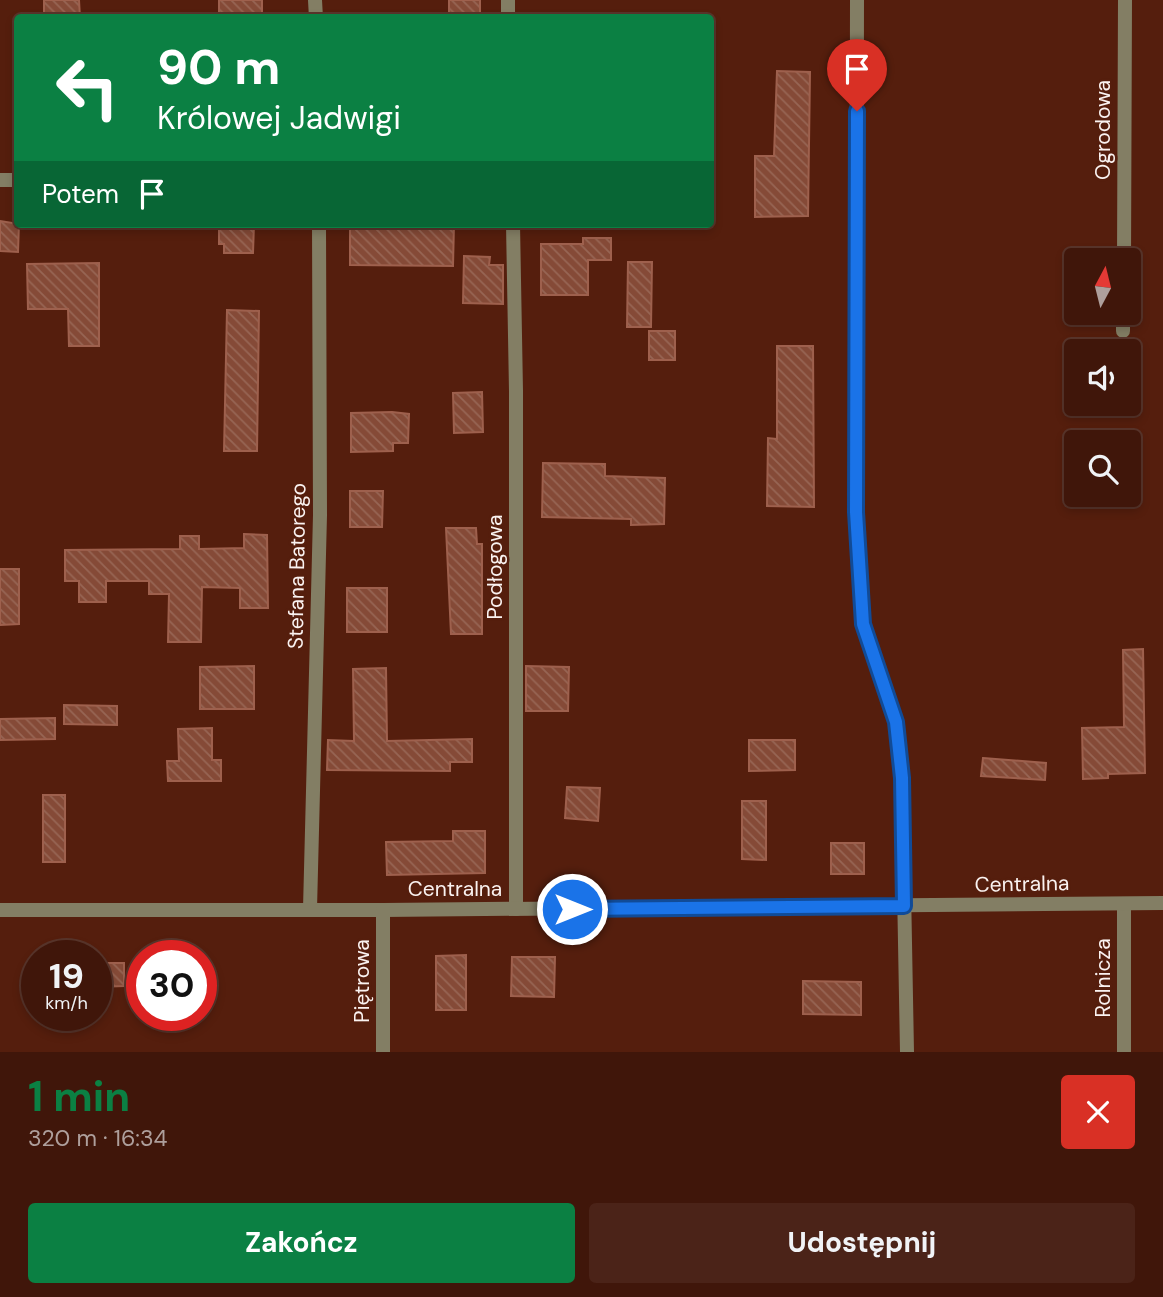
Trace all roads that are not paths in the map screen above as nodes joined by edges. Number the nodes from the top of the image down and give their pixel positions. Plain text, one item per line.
1 (857, 0) edge
2 (1125, 0) edge
3 (319, 228) edge
4 (513, 228) edge
5 (1124, 248) edge
6 (1123, 326) edge
7 (1123, 331) dead end
8 (1124, 904) junction
9 (1163, 904) edge
10 (904, 906) junction
11 (0, 909) edge
12 (310, 909) junction
13 (516, 909) junction
14 (383, 910) junction
15 (383, 1052) edge
16 (907, 1052) edge
17 (1124, 1052) edge

1 - 10 street
2 - 5 street, Ogrodowa
3 - 12 street, Stefana Batorego
4 - 13 street, Podłogowa
6 - 7 street
8 - 9 street, Centralna
8 - 10 street, Centralna
8 - 17 street, Rolnicza
10 - 13 street, Centralna
10 - 16 street
11 - 12 street, Centralna
12 - 14 street, Centralna
13 - 14 street, Centralna
14 - 15 street, Piętrowa

